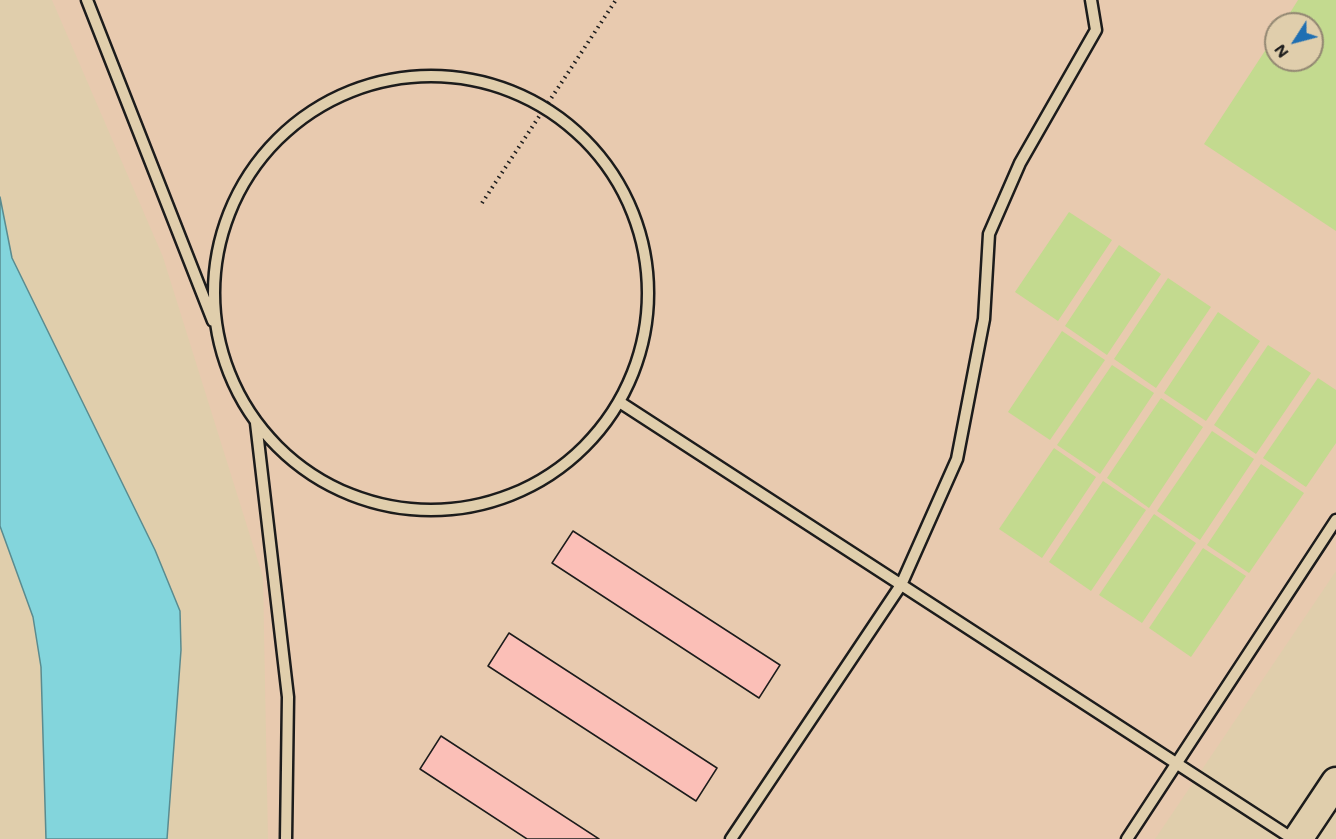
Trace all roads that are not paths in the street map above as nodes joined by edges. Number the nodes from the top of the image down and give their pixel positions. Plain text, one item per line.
1 (87, 0) edge
2 (1091, 0) edge
3 (215, 325) junction
4 (621, 403) junction
5 (256, 423) junction
6 (1336, 520) edge
7 (901, 585) junction
8 (1176, 764) junction
9 (1336, 782) edge
10 (286, 839) edge
11 (731, 839) edge
12 (1127, 839) edge
13 (1293, 839) edge
14 (1298, 839) edge

1 - 3 lane
2 - 7 lane
3 - 4 lane
3 - 5 lane
4 - 5 lane
4 - 7 lane
5 - 10 lane
6 - 8 lane
7 - 8 lane
7 - 11 lane
8 - 12 lane
8 - 13 lane
9 - 14 main road

